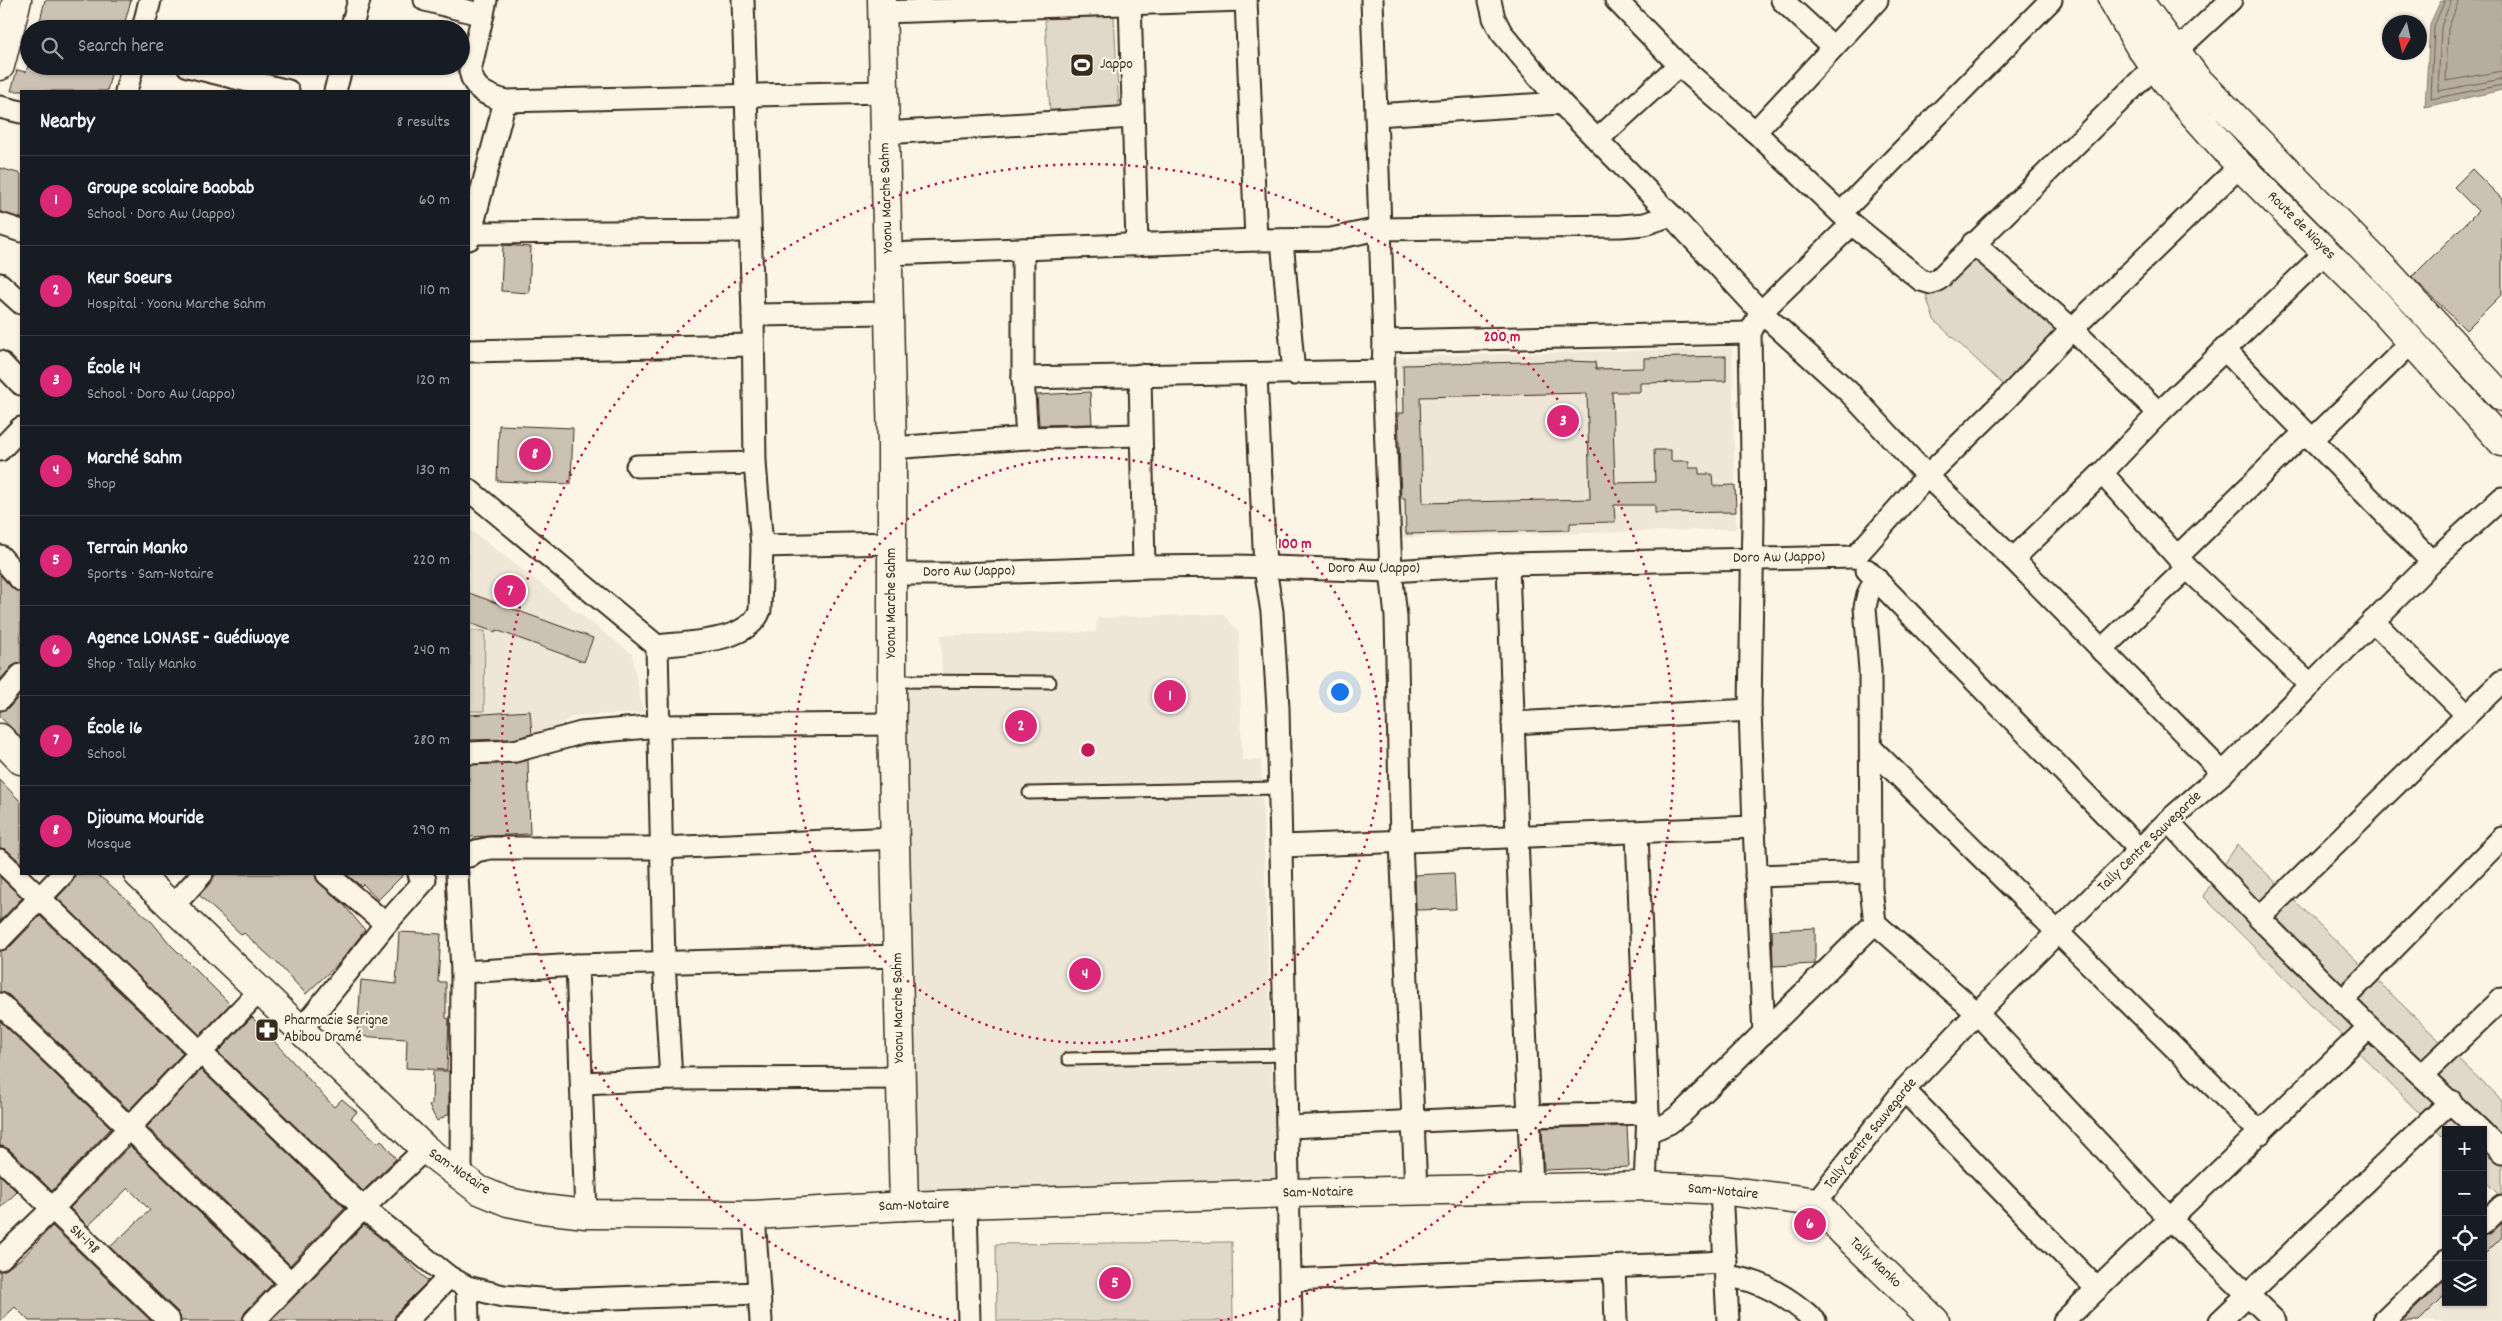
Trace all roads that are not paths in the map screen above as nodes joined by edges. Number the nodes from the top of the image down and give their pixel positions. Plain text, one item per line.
1 (17, 0) edge
2 (150, 0) edge
3 (359, 0) edge
4 (426, 0) edge
5 (743, 0) edge
6 (1244, 0) edge
7 (1372, 0) edge
8 (1483, 0) edge
9 (1491, 0) edge
10 (1616, 0) edge
11 (1782, 0) edge
12 (1877, 0) edge
13 (2051, 0) edge
14 (2113, 0) edge
15 (2138, 0) edge
16 (2231, 0) edge
17 (1130, 2) edge
18 (1015, 4) edge
19 (882, 6) edge
20 (484, 8) edge
21 (144, 20) edge
22 (353, 20) edge
23 (1833, 47) junction
24 (2164, 60) junction
25 (1680, 65) junction
26 (0, 66) edge
27 (130, 75) edge
28 (205, 75) edge
29 (339, 75) edge
30 (220, 83) edge
31 (126, 90) edge
32 (280, 90) edge
33 (335, 90) edge
34 (883, 92) junction
35 (747, 96) junction
36 (505, 101) junction
37 (1561, 103) junction
38 (0, 106) edge
39 (20, 112) edge
40 (1376, 115) junction
41 (1132, 118) junction
42 (1756, 132) junction
43 (885, 133) junction
44 (1598, 140) junction
45 (2240, 166) junction
46 (1671, 215) junction
47 (1847, 218) junction
48 (0, 224) edge
49 (1379, 229) junction
50 (750, 230) junction
51 (20, 231) edge
52 (470, 236) edge
53 (1256, 240) junction
54 (1282, 240) junction
55 (1973, 243) junction
56 (1137, 245) junction
57 (1023, 249) junction
58 (2326, 252) junction
59 (889, 254) junction
60 (0, 284) edge
61 (20, 302) edge
62 (1761, 312) junction
63 (888, 313) junction
64 (753, 315) junction
65 (2072, 329) junction
66 (1750, 333) junction
67 (1384, 341) junction
68 (2411, 343) junction
69 (753, 345) junction
70 (2224, 349) junction
71 (470, 351) edge
72 (0, 362) edge
73 (1383, 371) junction
74 (1294, 374) junction
75 (1140, 375) junction
76 (1256, 375) junction
77 (1023, 378) junction
78 (20, 383) edge
79 (2502, 397) edge
80 (2158, 413) junction
81 (20, 429) edge
82 (1140, 435) junction
83 (2309, 436) junction
84 (1027, 438) junction
85 (2502, 442) edge
86 (892, 448) junction
87 (0, 450) edge
88 (755, 463) junction
89 (637, 466) dead end
90 (2102, 473) junction
91 (1927, 476) junction
92 (470, 491) edge
93 (2502, 498) edge
94 (893, 543) junction
95 (762, 546) junction
96 (0, 556) edge
97 (1855, 557) junction
98 (1751, 558) junction
99 (2013, 559) junction
100 (2182, 562) junction
101 (2432, 562) junction
102 (1508, 564) junction
103 (1144, 566) junction
104 (1265, 568) junction
105 (1391, 571) junction
106 (893, 574) junction
107 (1876, 578) junction
108 (20, 579) edge
109 (2373, 621) junction
110 (658, 646) junction
111 (2101, 650) junction
112 (20, 677) edge
113 (892, 681) junction
114 (2502, 681) edge
115 (1050, 682) dead end
116 (2310, 684) junction
117 (0, 699) edge
118 (1750, 710) junction
119 (2467, 715) junction
120 (1513, 723) junction
121 (892, 724) junction
122 (659, 726) junction
123 (0, 738) edge
124 (1871, 748) junction
125 (470, 753) edge
126 (20, 759) edge
127 (2223, 773) junction
128 (1281, 788) junction
129 (1029, 793) dead end
130 (2168, 821) junction
131 (1754, 827) junction
132 (1637, 832) junction
133 (1517, 837) junction
134 (896, 838) junction
135 (2502, 838) edge
136 (1401, 842) junction
137 (1283, 846) junction
138 (661, 848) junction
139 (2140, 850) junction
140 (470, 855) edge
141 (0, 860) edge
142 (1871, 872) junction
143 (62, 875) edge
144 (139, 875) edge
145 (201, 875) edge
146 (328, 875) edge
147 (1756, 876) junction
148 (422, 877) edge
149 (456, 878) edge
150 (39, 898) junction
151 (173, 906) junction
152 (2259, 918) junction
153 (1875, 923) junction
154 (386, 924) junction
155 (2058, 932) junction
156 (0, 939) edge
157 (898, 956) junction
158 (664, 962) junction
159 (577, 965) junction
160 (462, 972) junction
161 (258, 991) junction
162 (2502, 999) edge
163 (2343, 1000) junction
164 (0, 1004) edge
165 (1977, 1013) junction
166 (2369, 1028) junction
167 (302, 1030) junction
168 (1764, 1034) junction
169 (202, 1051) junction
170 (1286, 1055) junction
171 (1068, 1059) dead end
172 (2422, 1076) junction
173 (901, 1078) junction
174 (671, 1079) junction
175 (583, 1083) junction
176 (1904, 1090) junction
177 (2451, 1101) junction
178 (1529, 1116) junction
179 (1413, 1121) junction
180 (1648, 1123) junction
181 (2476, 1126) edge
182 (1289, 1127) junction
183 (129, 1128) junction
184 (2260, 1133) junction
185 (2487, 1137) edge
186 (425, 1150) junction
187 (2502, 1152) edge
188 (0, 1158) edge
189 (461, 1177) junction
190 (1645, 1186) junction
191 (1532, 1188) junction
192 (1416, 1190) junction
193 (1722, 1190) junction
194 (1290, 1194) junction
195 (1816, 1202) junction
196 (966, 1204) junction
197 (904, 1206) junction
198 (2502, 1206) edge
199 (363, 1208) junction
200 (52, 1209) junction
201 (586, 1214) junction
202 (754, 1215) junction
203 (2171, 1220) junction
204 (2487, 1220) edge
205 (0, 1260) edge
206 (2442, 1265) edge
207 (1614, 1267) junction
208 (1726, 1270) junction
209 (1292, 1280) junction
210 (458, 1282) junction
211 (291, 1283) junction
212 (2097, 1289) junction
213 (759, 1293) junction
214 (2248, 1294) junction
215 (1931, 1320) edge
216 (169, 1321) edge
217 (254, 1321) edge
218 (406, 1321) edge
219 (468, 1321) edge
220 (761, 1321) edge
221 (969, 1321) edge
222 (1291, 1321) edge
223 (1616, 1321) edge
224 (1728, 1321) edge
225 (1815, 1321) edge
226 (2064, 1321) edge
227 (2220, 1321) edge
228 (2275, 1321) edge
229 (2384, 1321) edge

1 - 26 street
2 - 21 street
3 - 22 street
4 - 20 street
5 - 35 street
6 - 17 street
6 - 53 street
7 - 40 street
8 - 9 street
9 - 37 street
10 - 25 street
11 - 23 street
12 - 23 street
13 - 47 street
14 - 24 street, Route de Niayes
15 - 24 street, Route de Niayes
16 - 24 street
17 - 18 street
17 - 41 street
18 - 19 street
19 - 34 street, Yoonu Marche Sahm
20 - 36 street
23 - 42 street
24 - 45 street, Route de Niayes
24 - 55 street
24 - 79 street, Route de Niayes
25 - 42 street
25 - 44 street
27 - 31 street
28 - 30 street
29 - 33 street
30 - 32 street
34 - 35 street
34 - 43 street, Yoonu Marche Sahm
35 - 36 street
35 - 50 street
36 - 52 street
37 - 40 street
37 - 44 street
38 - 39 street
40 - 49 street
41 - 43 street
41 - 56 street
42 - 47 street
43 - 59 street, Yoonu Marche Sahm
44 - 46 street
45 - 58 street, Route de Niayes
45 - 65 street
46 - 49 street
46 - 62 street
47 - 55 street
47 - 62 street
48 - 51 street
49 - 54 street
49 - 67 street
50 - 52 street
50 - 64 street
53 - 54 street
53 - 56 street
54 - 74 street
55 - 65 street
56 - 57 street
57 - 59 street
57 - 77 street
58 - 68 street, Route de Niayes
58 - 70 street
59 - 63 street, Yoonu Marche Sahm
60 - 61 street
62 - 66 street
62 - 91 street
63 - 64 street
63 - 86 street, Yoonu Marche Sahm
64 - 69 street
65 - 80 street
65 - 91 street
66 - 67 street
66 - 98 street
67 - 73 street
68 - 83 street
68 - 85 street, Route de Niayes
69 - 71 street
69 - 88 street
70 - 80 street
70 - 83 street
72 - 78 street
73 - 74 street
73 - 105 street
74 - 76 street
75 - 76 street
75 - 77 street
75 - 82 street
76 - 104 street
77 - 84 street
80 - 90 street
81 - 87 street
82 - 84 street
82 - 103 street
83 - 100 street
83 - 101 street
84 - 86 street
86 - 94 street, Yoonu Marche Sahm
88 - 89 street
88 - 95 street
90 - 99 street
90 - 100 street
91 - 97 street
91 - 99 street
92 - 110 street
93 - 101 street, Tally Centre Sauvegarde
94 - 95 street
94 - 106 street, Yoonu Marche Sahm
95 - 110 street
96 - 108 street
97 - 98 street, Doro Aw (Jappo)
97 - 107 street
98 - 102 street, Doro Aw (Jappo)
98 - 118 street
99 - 111 street
100 - 111 street
100 - 116 street
101 - 109 street, Tally Centre Sauvegarde
102 - 105 street, Doro Aw (Jappo)
102 - 120 street
103 - 104 street, Doro Aw (Jappo)
103 - 106 street, Doro Aw (Jappo)
104 - 105 street, Doro Aw (Jappo)
104 - 128 street
105 - 136 street
106 - 113 street, Yoonu Marche Sahm
107 - 124 street
107 - 139 street
109 - 116 street, Tally Centre Sauvegarde
109 - 119 street
110 - 122 street
111 - 127 street
112 - 117 street
113 - 115 lane
113 - 121 street, Yoonu Marche Sahm
114 - 119 street
116 - 127 street, Tally Centre Sauvegarde
118 - 120 street
118 - 131 street
119 - 152 street
120 - 133 street
121 - 122 street
121 - 134 street, Yoonu Marche Sahm
122 - 125 street
122 - 138 street
123 - 126 street
124 - 142 street
124 - 155 street
127 - 130 street, Tally Centre Sauvegarde
128 - 129 lane
128 - 137 street
130 - 139 street, Tally Centre Sauvegarde
130 - 152 street
131 - 132 street
131 - 147 street
132 - 133 street
132 - 180 street
133 - 136 street
133 - 178 street
134 - 138 street
134 - 157 street, Yoonu Marche Sahm
135 - 163 street
136 - 137 street
136 - 179 street
137 - 170 street
138 - 140 street
138 - 158 street
139 - 155 street, Tally Centre Sauvegarde
141 - 150 street
142 - 147 street
142 - 153 street
143 - 150 street
144 - 151 street, Sam-Notaire
145 - 151 street
146 - 154 street
147 - 168 street
148 - 149 street
148 - 154 street
149 - 160 street
150 - 156 street
150 - 169 street
151 - 161 street, Sam-Notaire
152 - 163 street
153 - 165 street
153 - 168 street
154 - 167 street
155 - 165 street, Tally Centre Sauvegarde
155 - 184 street
157 - 158 street
157 - 173 street, Yoonu Marche Sahm
158 - 159 street
158 - 174 street
159 - 160 street
159 - 175 street
160 - 189 street
161 - 167 street, Sam-Notaire
161 - 169 street
162 - 172 street
163 - 166 street
164 - 183 street
165 - 176 street, Tally Centre Sauvegarde
165 - 203 street
166 - 172 street
166 - 184 street
167 - 186 street, Sam-Notaire
168 - 180 street
169 - 183 street
169 - 199 street
170 - 171 lane
170 - 182 street
172 - 177 street
173 - 174 street
173 - 197 street, Yoonu Marche Sahm
174 - 175 street
175 - 201 street
176 - 195 street, Tally Centre Sauvegarde
176 - 212 street
177 - 181 street
177 - 214 street
178 - 179 street
178 - 180 street
178 - 191 street
179 - 182 street
179 - 192 street
180 - 190 street
182 - 194 street
183 - 200 street
183 - 211 street
184 - 203 street
185 - 187 street
186 - 189 street, Sam-Notaire
186 - 199 street
188 - 200 street, SN-198
189 - 201 street, Sam-Notaire
190 - 191 street, Sam-Notaire
190 - 193 street, Sam-Notaire
191 - 192 street, Sam-Notaire
192 - 194 street, Sam-Notaire
193 - 195 street, Sam-Notaire
193 - 208 street
194 - 196 street, Sam-Notaire
194 - 209 street
195 - 215 street, Tally Manko
196 - 197 street, Sam-Notaire
196 - 221 street
197 - 202 street, Sam-Notaire
198 - 204 street
199 - 210 street
199 - 211 street
200 - 205 street
200 - 216 street, SN-198
201 - 202 street, Sam-Notaire
202 - 213 street
203 - 212 street
203 - 214 street
206 - 229 street
207 - 208 street
207 - 209 street
207 - 223 street
208 - 224 street
208 - 225 street
209 - 222 street
210 - 213 street
210 - 218 street
210 - 219 street
211 - 217 street
212 - 226 street
213 - 220 street
214 - 227 street
214 - 228 street

